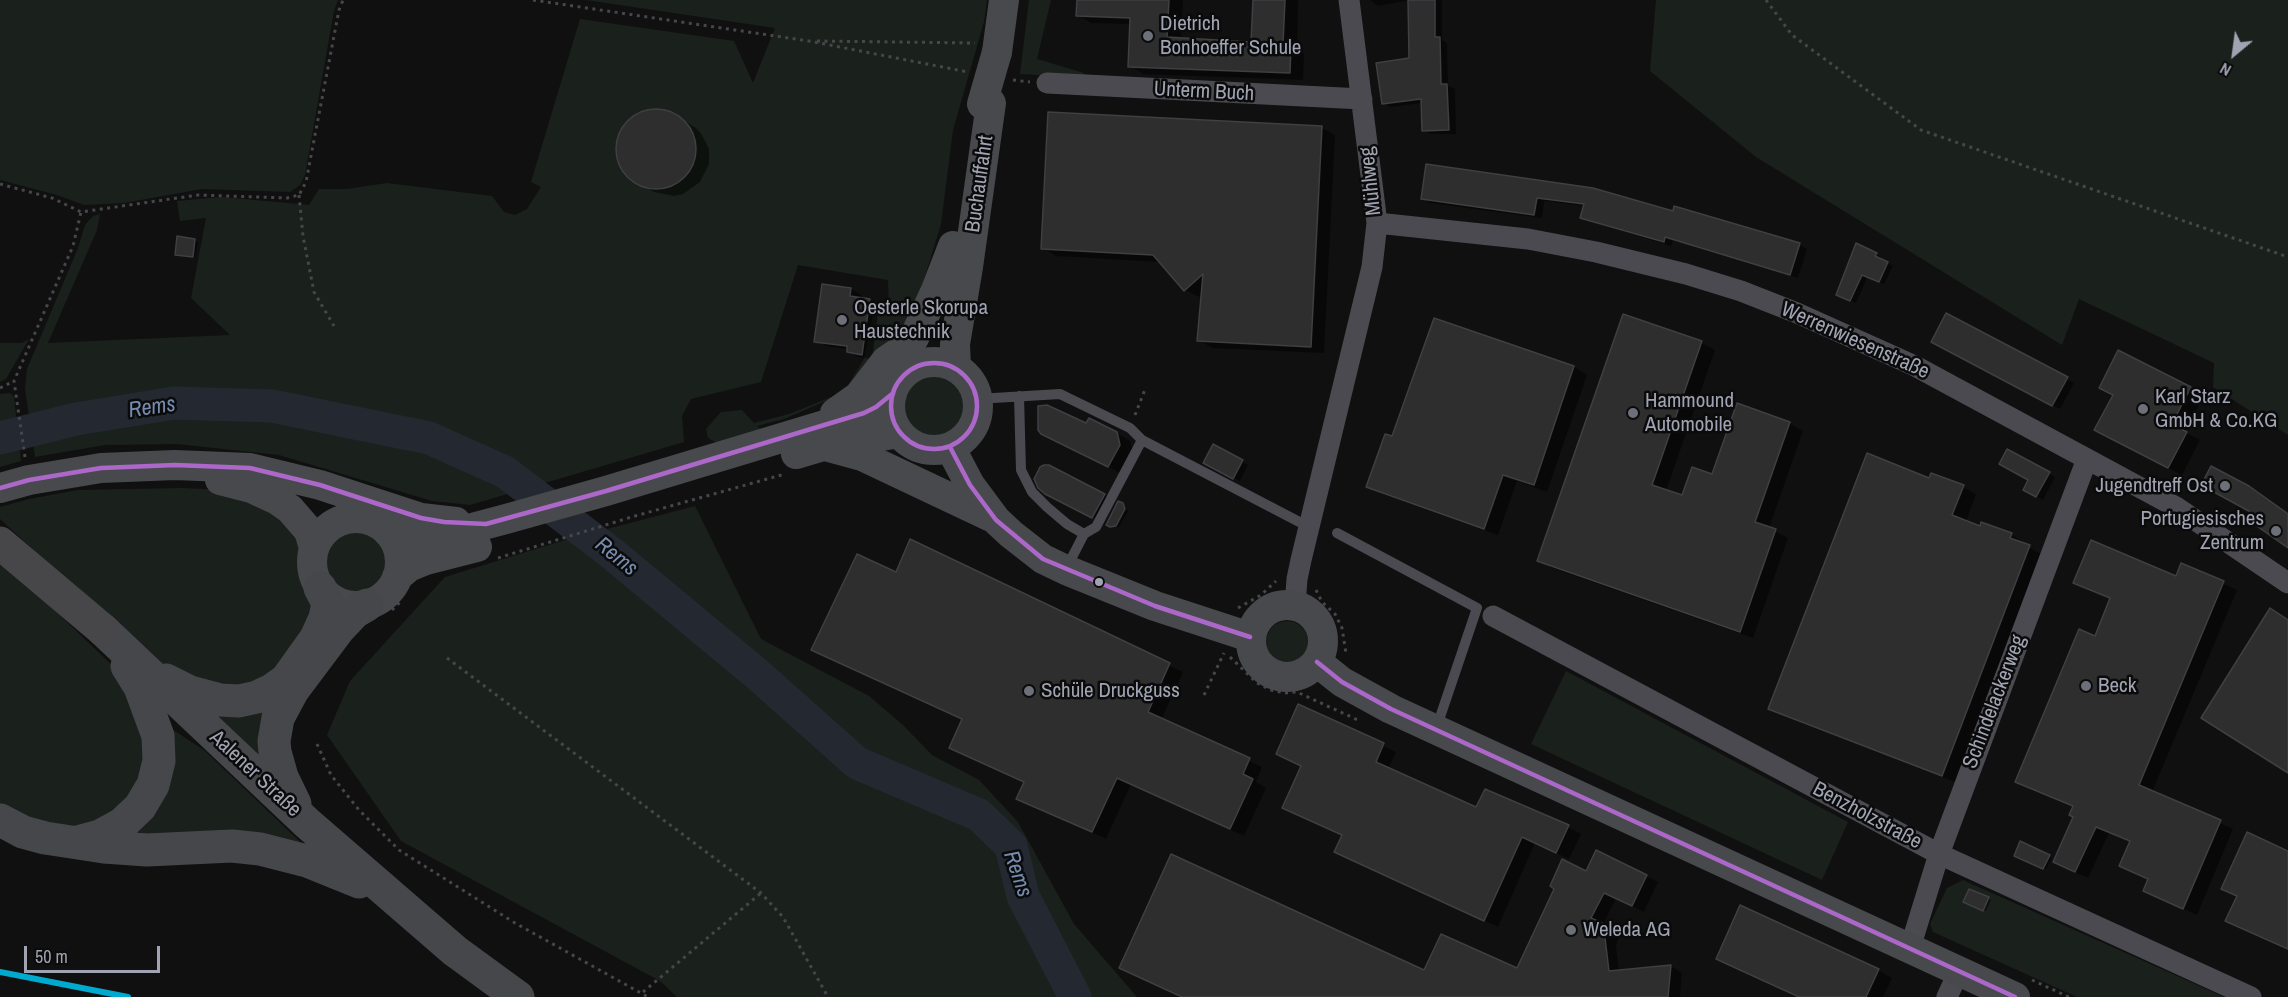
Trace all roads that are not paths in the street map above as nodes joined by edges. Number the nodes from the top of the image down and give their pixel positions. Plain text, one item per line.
1 (1004, 0) edge
2 (1349, 0) edge
3 (1047, 83) dead end
4 (1362, 99) junction
5 (986, 103) junction
6 (1377, 223) junction
7 (952, 246) junction
8 (943, 366) junction
9 (892, 394) junction
10 (1019, 396) junction
11 (977, 399) junction
12 (899, 433) junction
13 (819, 437) junction
14 (1142, 440) junction
15 (950, 447) junction
16 (2087, 459) junction
17 (226, 467) junction
18 (0, 489) edge
19 (0, 498) edge
20 (352, 518) junction
21 (996, 520) junction
22 (1309, 527) junction
23 (388, 532) junction
24 (507, 533) junction
25 (1337, 533) dead end
26 (1084, 534) junction
27 (2, 544) edge
28 (314, 548) junction
29 (1066, 570) junction
30 (2288, 584) edge
31 (403, 586) junction
32 (320, 588) junction
33 (1295, 606) junction
34 (379, 607) junction
35 (1493, 616) dead end
36 (103, 630) junction
37 (1251, 637) junction
38 (1317, 662) junction
39 (140, 665) junction
40 (1436, 729) junction
41 (0, 820) edge
42 (307, 823) junction
43 (74, 843) junction
44 (1939, 854) junction
45 (388, 895) junction
46 (1910, 948) junction
47 (1953, 984) edge
48 (518, 997) edge
49 (2015, 997) edge
50 (2251, 997) edge

1 - 5 main road, bridge
2 - 4 street, Mühlweg
3 - 4 street, Unterm Buch
4 - 6 street, Mühlweg
5 - 7 main road
5 - 8 main road, Buchauffahrt
6 - 16 street, Werrenwiesenstraße
6 - 22 street, Mühlweg
7 - 8 main road
7 - 13 main road
8 - 9 main road
8 - 11 main road
9 - 12 main road
9 - 13 main road
10 - 11 lane
10 - 14 lane
10 - 26 lane
11 - 15 main road
12 - 13 main road
12 - 15 main road
13 - 21 main road
13 - 24 main road
14 - 22 lane
14 - 26 lane
15 - 21 main road
16 - 30 street, Werrenwiesenstraße
16 - 44 street, Schindelackerweg
17 - 18 main road
17 - 20 main road
17 - 24 main road
19 - 28 main road
20 - 23 main road
20 - 28 main road
21 - 29 main road
22 - 33 street, Mühlweg
23 - 24 main road
23 - 31 main road
24 - 31 main road
25 - 40 lane
26 - 29 lane
27 - 36 highway, Aalener Straße
28 - 32 main road
29 - 37 main road
31 - 34 main road
32 - 34 main road
32 - 39 main road
33 - 37 main road
33 - 38 main road
34 - 42 main road
35 - 44 street, Benzholzstraße
36 - 39 main road, Aalener Straße
36 - 43 main road
37 - 38 main road
38 - 40 main road
39 - 42 main road, Aalener Straße
40 - 46 main road
41 - 43 main road
42 - 45 main road, Aalener Straße
43 - 45 main road
44 - 46 street, Schindelackerweg
44 - 50 street, Benzholzstraße
45 - 48 main road, Aalener Straße
46 - 47 main road
47 - 49 main road

